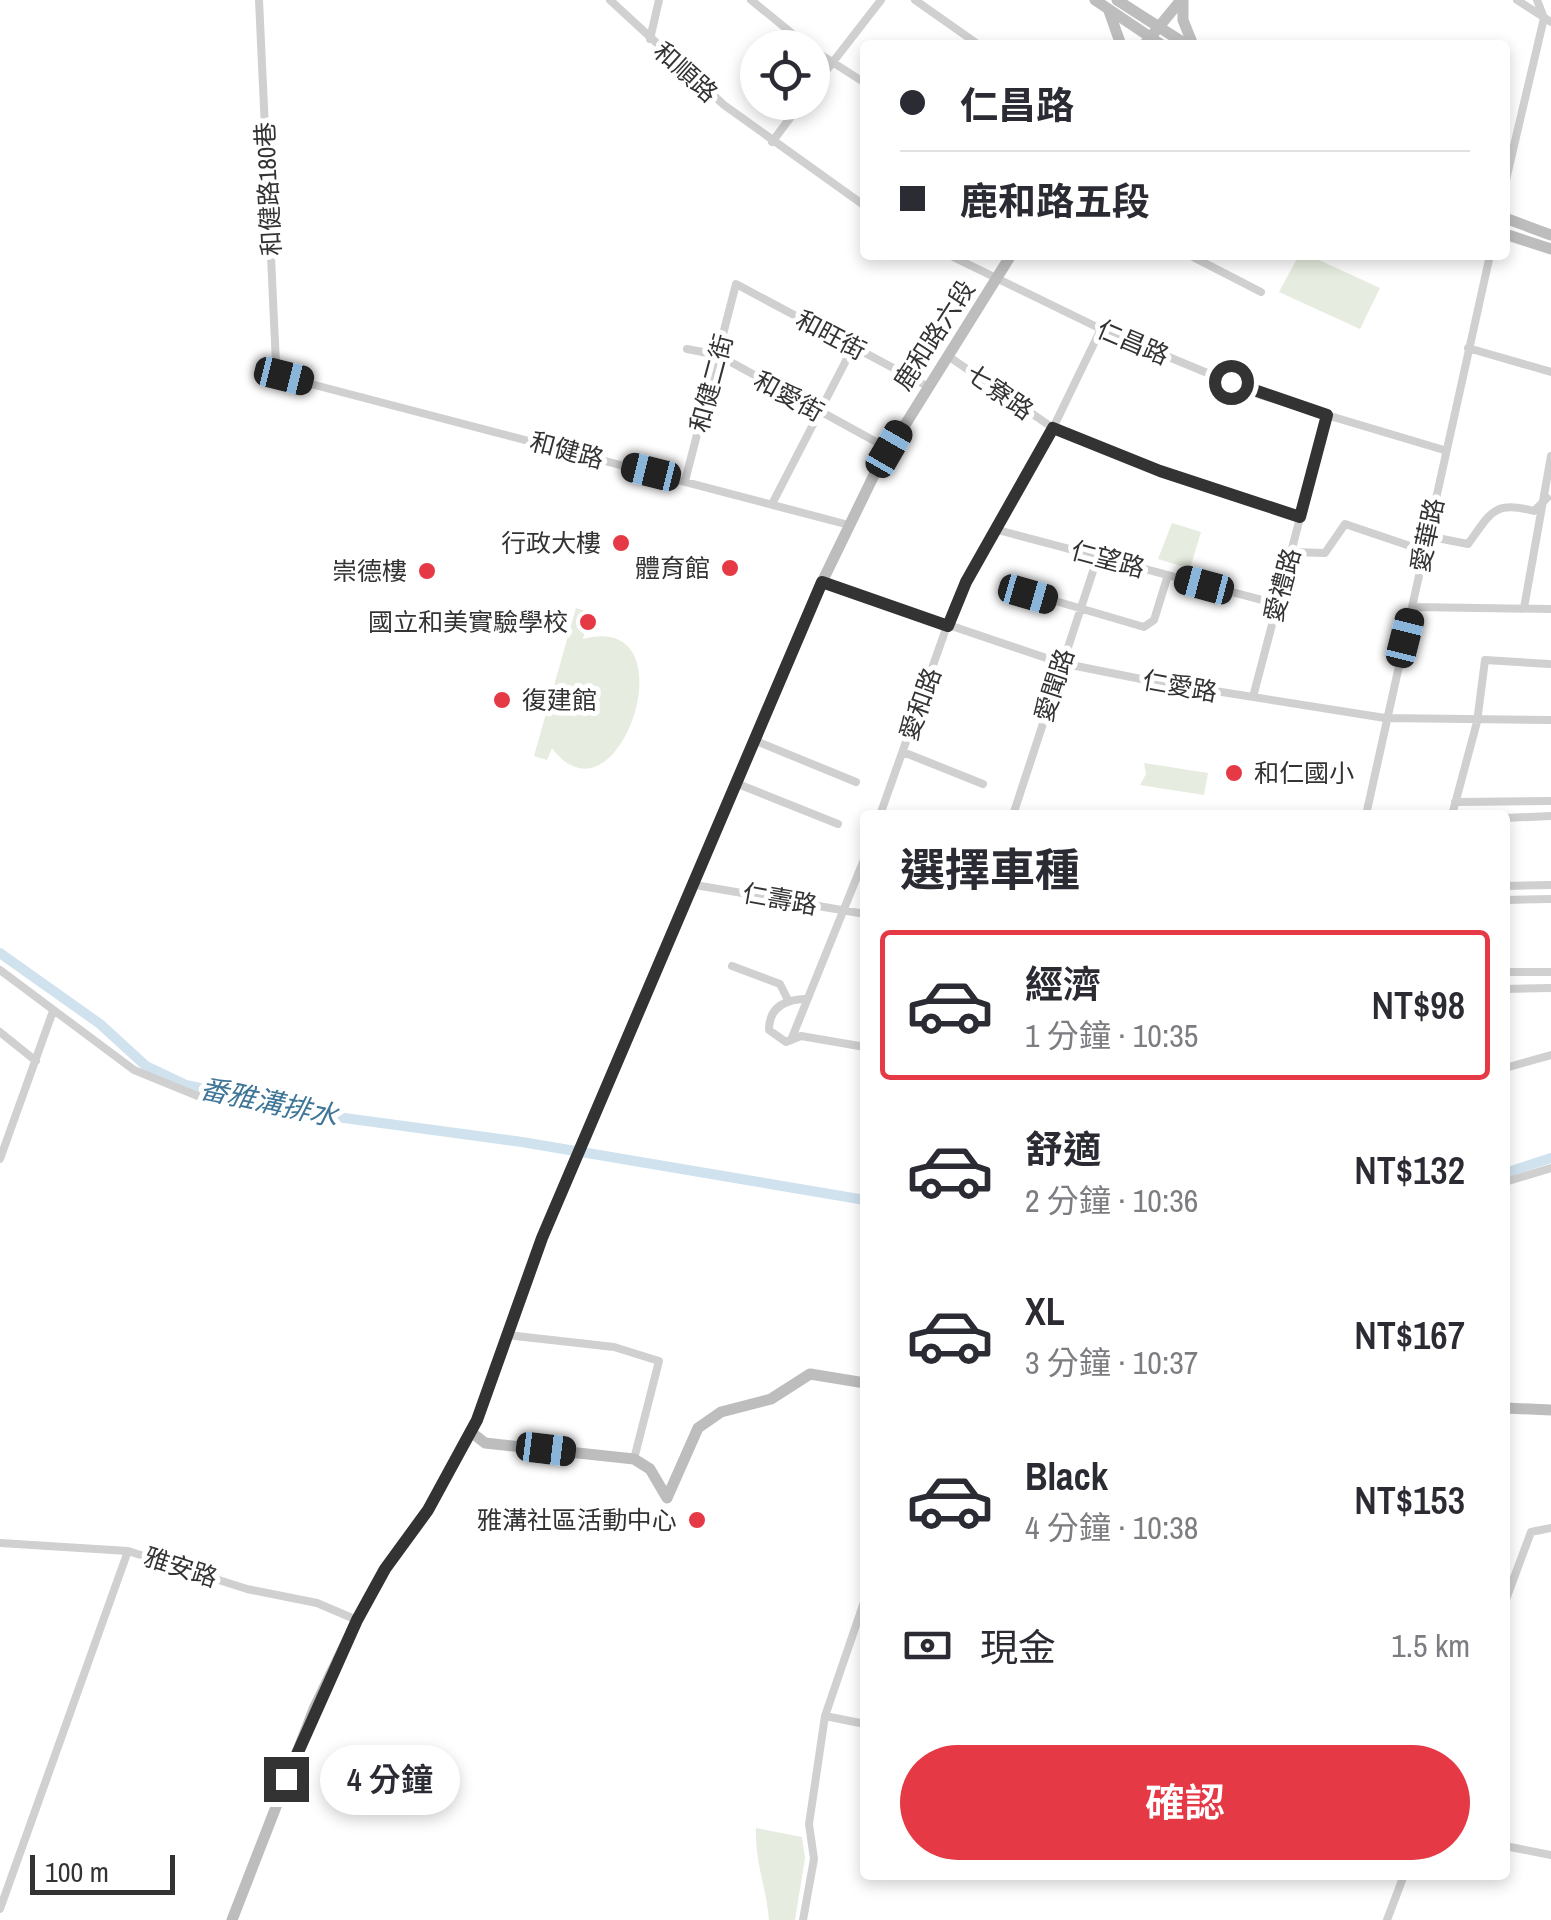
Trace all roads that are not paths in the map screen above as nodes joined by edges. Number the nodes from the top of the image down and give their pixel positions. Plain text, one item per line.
1 (259, 0) edge
2 (610, 0) edge
3 (660, 0) edge
4 (751, 0) edge
5 (881, 0) edge
6 (914, 0) edge
7 (1096, 0) edge
8 (1182, 0) edge
9 (1517, 0) edge
10 (1537, 0) edge
11 (1113, 5) edge
12 (1549, 18) edge
13 (788, 30) edge
14 (1150, 36) edge
15 (650, 39) junction
16 (972, 40) edge
17 (1120, 40) edge
18 (1189, 40) edge
19 (832, 64) junction
20 (830, 66) edge
21 (860, 80) edge
22 (788, 120) edge
23 (772, 142) junction
24 (1510, 165) edge
25 (860, 203) edge
26 (1510, 220) edge
27 (1551, 235) edge
28 (1510, 236) edge
29 (1551, 249) edge
30 (958, 260) edge
31 (1008, 260) edge
32 (1199, 260) edge
33 (1489, 260) edge
34 (996, 280) junction
35 (736, 284) joint
36 (1262, 292) dead end
37 (1100, 329) junction
38 (853, 347) junction
39 (1468, 348) junction
40 (687, 349) dead end
41 (948, 355) junction
42 (718, 356) junction
43 (1551, 372) edge
44 (284, 376) joint
45 (927, 386) junction
46 (819, 414) junction
47 (1327, 415) junction
48 (1053, 428) junction
49 (889, 449) junction
50 (1444, 450) junction
51 (1551, 456) edge
52 (685, 481) junction
53 (1548, 498) edge
54 (772, 504) junction
55 (1300, 517) junction
56 (850, 525) junction
57 (998, 530) junction
58 (1427, 536) junction
59 (1422, 550) junction
60 (1291, 552) junction
61 (1098, 556) junction
62 (1168, 575) junction
63 (822, 582) junction
64 (1028, 594) dead end
65 (1277, 604) junction
66 (1413, 606) junction
67 (1079, 608) junction
68 (1524, 608) junction
69 (1551, 609) edge
70 (948, 626) junction
71 (1061, 663) junction
72 (1548, 664) dead end
73 (1253, 697) junction
74 (1385, 718) junction
75 (1551, 720) edge
76 (1477, 722) junction
77 (756, 741) junction
78 (903, 752) junction
79 (856, 782) dead end
80 (738, 784) junction
81 (983, 784) dead end
82 (1551, 801) edge
83 (1455, 802) junction
84 (882, 810) edge
85 (1016, 810) edge
86 (1367, 810) edge
87 (1453, 810) edge
88 (1551, 816) edge
89 (1510, 818) edge
90 (838, 824) dead end
91 (860, 871) edge
92 (1551, 884) edge
93 (695, 885) junction
94 (1510, 886) edge
95 (1551, 899) edge
96 (1510, 900) edge
97 (846, 910) junction
98 (860, 913) edge
99 (732, 966) dead end
100 (0, 970) edge
101 (1510, 972) edge
102 (1551, 972) edge
103 (1551, 988) edge
104 (1510, 989) edge
105 (804, 999) junction
106 (788, 1000) junction
107 (53, 1011) junction
108 (0, 1032) edge
109 (791, 1040) junction
110 (860, 1046) edge
111 (1551, 1055) edge
112 (36, 1060) junction
113 (1510, 1067) edge
114 (276, 1112) dead end
115 (0, 1159) edge
116 (1551, 1168) edge
117 (1510, 1180) edge
118 (507, 1335) junction
119 (860, 1382) edge
120 (1510, 1408) edge
121 (1551, 1410) edge
122 (471, 1432) junction
123 (634, 1459) junction
124 (1551, 1528) edge
125 (0, 1543) edge
126 (128, 1551) junction
127 (1510, 1589) edge
128 (860, 1614) edge
129 (357, 1620) junction
130 (826, 1716) junction
131 (860, 1723) edge
132 (1510, 1847) edge
133 (1551, 1855) edge
134 (1402, 1880) edge
135 (0, 1909) edge
136 (232, 1920) edge
137 (803, 1920) edge
138 (1387, 1920) edge

1 - 44 street, 和健路180巷
2 - 15 street, 和順路
3 - 15 street
4 - 13 street
5 - 19 street
6 - 16 street
7 - 11 main road
8 - 14 main road
8 - 18 main road
9 - 12 street
10 - 12 street
11 - 14 main road
11 - 17 main road
12 - 24 street
15 - 23 street, 和順路
19 - 20 street
19 - 21 street
22 - 23 street
23 - 25 street, 和順路
26 - 27 main road
28 - 29 main road
30 - 34 street
31 - 34 main road, 鹿和路六段
32 - 36 street
33 - 39 street, 愛華路
34 - 37 street, 仁昌路
34 - 41 main road, 鹿和路六段
35 - 38 street, 和旺街
35 - 42 street, 和健二街
37 - 47 street, 仁昌路
37 - 48 street, 愛和路
38 - 45 street, 和旺街
38 - 46 street
39 - 43 street
39 - 50 street, 愛華路
40 - 42 street, 和愛街
41 - 45 main road, 鹿和路六段
41 - 48 street, 七寮路
42 - 46 street, 和愛街
42 - 52 street, 和健二街
44 - 52 street, 和健路
45 - 49 main road, 鹿和路六段
46 - 49 street, 和愛街
46 - 54 street
47 - 50 street, 仁昌路
47 - 55 street, 愛禮路
48 - 55 street, 七寮路
48 - 57 street, 愛和路
49 - 56 main road, 鹿和路六段
50 - 58 street, 愛華路
51 - 53 street
52 - 54 street, 和健路
53 - 58 street
53 - 68 street
54 - 56 street, 和健路
55 - 60 street, 愛禮路
56 - 63 main road, 鹿和路六段
57 - 61 street, 仁望路
57 - 70 street, 愛和路
58 - 59 street, 愛華路
59 - 60 street
59 - 66 street, 愛華路
60 - 65 street, 愛禮路
61 - 62 street, 仁望路
61 - 67 street, 愛聞路
62 - 65 street, 仁望路
62 - 67 street
63 - 70 street, 仁愛路
63 - 77 main road, 鹿和路六段
64 - 67 street
65 - 73 street, 愛禮路
66 - 68 street
66 - 74 street, 愛華路
67 - 71 street, 愛聞路
68 - 69 street
70 - 71 street, 仁愛路
70 - 78 street, 愛和路
71 - 73 street, 仁愛路
71 - 85 street, 愛聞路
72 - 76 street
73 - 74 street, 仁愛路
74 - 76 street, 仁愛路
74 - 86 street, 愛華路
75 - 76 street, 仁愛路
76 - 83 street
77 - 79 street
77 - 80 main road, 鹿和路六段
78 - 81 street
78 - 84 street, 愛和路
80 - 90 street
80 - 93 main road, 鹿和路六段
82 - 83 street
83 - 87 street
88 - 89 street
91 - 97 street
92 - 94 street
93 - 97 street, 仁壽路
93 - 118 main road, 鹿和路六段
95 - 96 street
97 - 98 street, 仁壽路
97 - 105 street
99 - 106 street
100 - 107 street
101 - 102 street
103 - 104 street
105 - 106 street
105 - 109 street
106 - 109 street
107 - 112 street
107 - 114 street
108 - 112 street
109 - 110 street
111 - 113 street
112 - 115 street
116 - 117 street
118 - 122 main road, 鹿和路六段
118 - 123 street
119 - 123 main road
120 - 121 main road
122 - 123 main road
122 - 129 main road, 鹿和路六段
124 - 127 street
125 - 126 street, 雅安路
126 - 129 street, 雅安路
126 - 135 street
128 - 130 street
129 - 136 main road, 鹿和路六段
130 - 131 street
130 - 137 street
132 - 133 street
134 - 138 street

